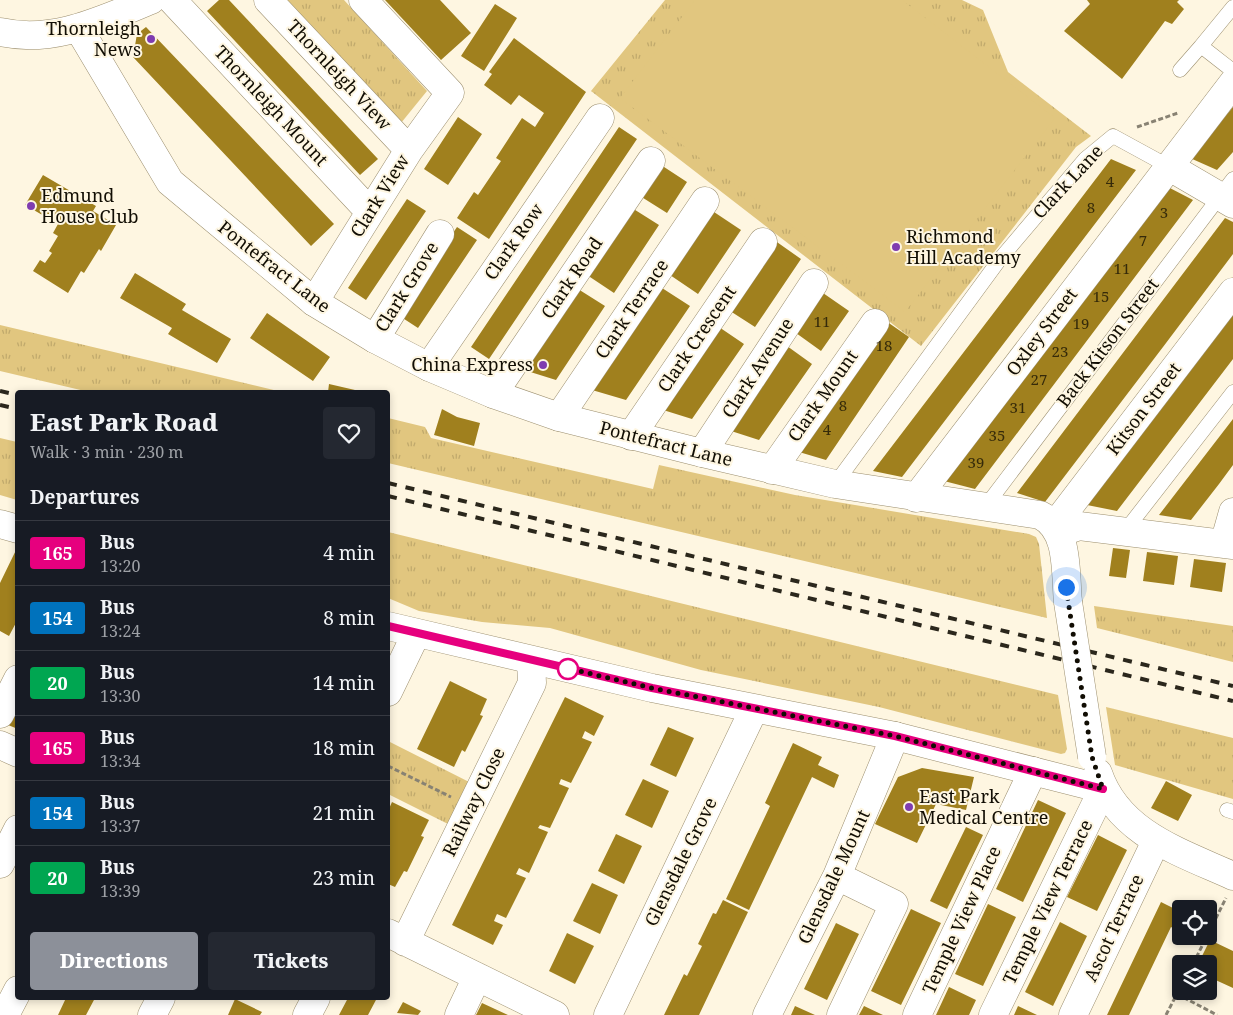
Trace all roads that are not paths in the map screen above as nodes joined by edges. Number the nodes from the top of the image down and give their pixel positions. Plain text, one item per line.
1 (150, 0) edge
2 (172, 0) edge
3 (268, 0) edge
4 (363, 0) edge
5 (1233, 7) edge
6 (79, 29) junction
7 (0, 32) edge
8 (1201, 46) junction
9 (1180, 70) dead end
10 (1233, 71) edge
11 (1233, 83) edge
12 (600, 118) dead end
13 (409, 150) junction
14 (651, 161) dead end
15 (1168, 166) junction
16 (1228, 193) edge
17 (705, 201) dead end
18 (370, 212) junction
19 (440, 234) dead end
20 (763, 242) dead end
21 (814, 283) dead end
22 (1233, 292) edge
23 (314, 302) junction
24 (875, 323) dead end
25 (374, 339) junction
26 (429, 367) junction
27 (1233, 392) edge
28 (493, 394) junction
29 (559, 417) junction
30 (631, 436) junction
31 (702, 453) junction
32 (772, 470) junction
33 (835, 484) junction
34 (916, 498) junction
35 (985, 507) junction
36 (1233, 512) edge
37 (1057, 529) junction
38 (1125, 531) junction
39 (1228, 544) edge
40 (390, 627) edge
41 (416, 634) junction
42 (531, 661) junction
43 (15, 685) edge
44 (390, 688) edge
45 (754, 709) junction
46 (0, 714) edge
47 (895, 736) junction
48 (0, 745) edge
49 (15, 752) edge
50 (1032, 771) junction
51 (1103, 789) junction
52 (15, 835) edge
53 (1156, 841) junction
54 (0, 864) edge
55 (837, 876) junction
56 (1231, 884) edge
57 (396, 938) edge
58 (477, 977) junction
59 (15, 996) edge
60 (315, 1000) edge
61 (542, 1012) edge
62 (5, 1015) edge
63 (307, 1015) edge
64 (459, 1015) edge
65 (608, 1015) edge
66 (767, 1015) edge
67 (841, 1015) edge
68 (917, 1015) edge
69 (993, 1015) edge
70 (1072, 1015) edge

1 - 6 street
2 - 18 street, Thornleigh Mount
3 - 13 street, Thornleigh View
4 - 13 street, Clark View
5 - 8 lane
6 - 7 street
6 - 23 street, Pontefract Lane
8 - 9 lane
8 - 10 lane
11 - 15 street
12 - 26 street, Clark Row
13 - 18 street, Clark View
14 - 28 street, Clark Road
15 - 16 street
15 - 33 lane, Clark Lane
15 - 34 street, Oxley Street
16 - 35 lane, Back Kitson Street
17 - 29 street, Clark Terrace
18 - 23 street, Clark View
19 - 25 street, Clark Grove
20 - 30 street, Clark Crescent
21 - 31 street, Clark Avenue
22 - 37 street, Kitson Street
23 - 25 street, Pontefract Lane
24 - 32 street, Clark Mount
25 - 26 street, Pontefract Lane
26 - 28 street, Pontefract Lane
27 - 38 lane
28 - 29 street, Pontefract Lane
29 - 30 street, Pontefract Lane
30 - 31 street, Pontefract Lane
31 - 32 street, Pontefract Lane
32 - 33 street, Pontefract Lane
33 - 34 street, Pontefract Lane
34 - 35 street, Pontefract Lane
35 - 37 street, Pontefract Lane
36 - 39 street
37 - 38 street
37 - 51 street, bridge
38 - 39 street
40 - 41 street
41 - 42 street
41 - 44 street
42 - 45 street
42 - 57 street, Railway Close
43 - 46 street
45 - 47 street
45 - 65 street, Glensdale Grove
47 - 50 street
47 - 55 street, Glensdale Mount
48 - 49 street
50 - 51 street
50 - 68 street, Temple View Place
51 - 53 street
51 - 69 street, Temple View Terrace
52 - 54 street
53 - 56 street
53 - 70 street, Ascot Terrace
55 - 66 street, Glensdale Mount
55 - 67 street
57 - 58 street
58 - 61 street
58 - 64 street
59 - 62 street
60 - 63 street

